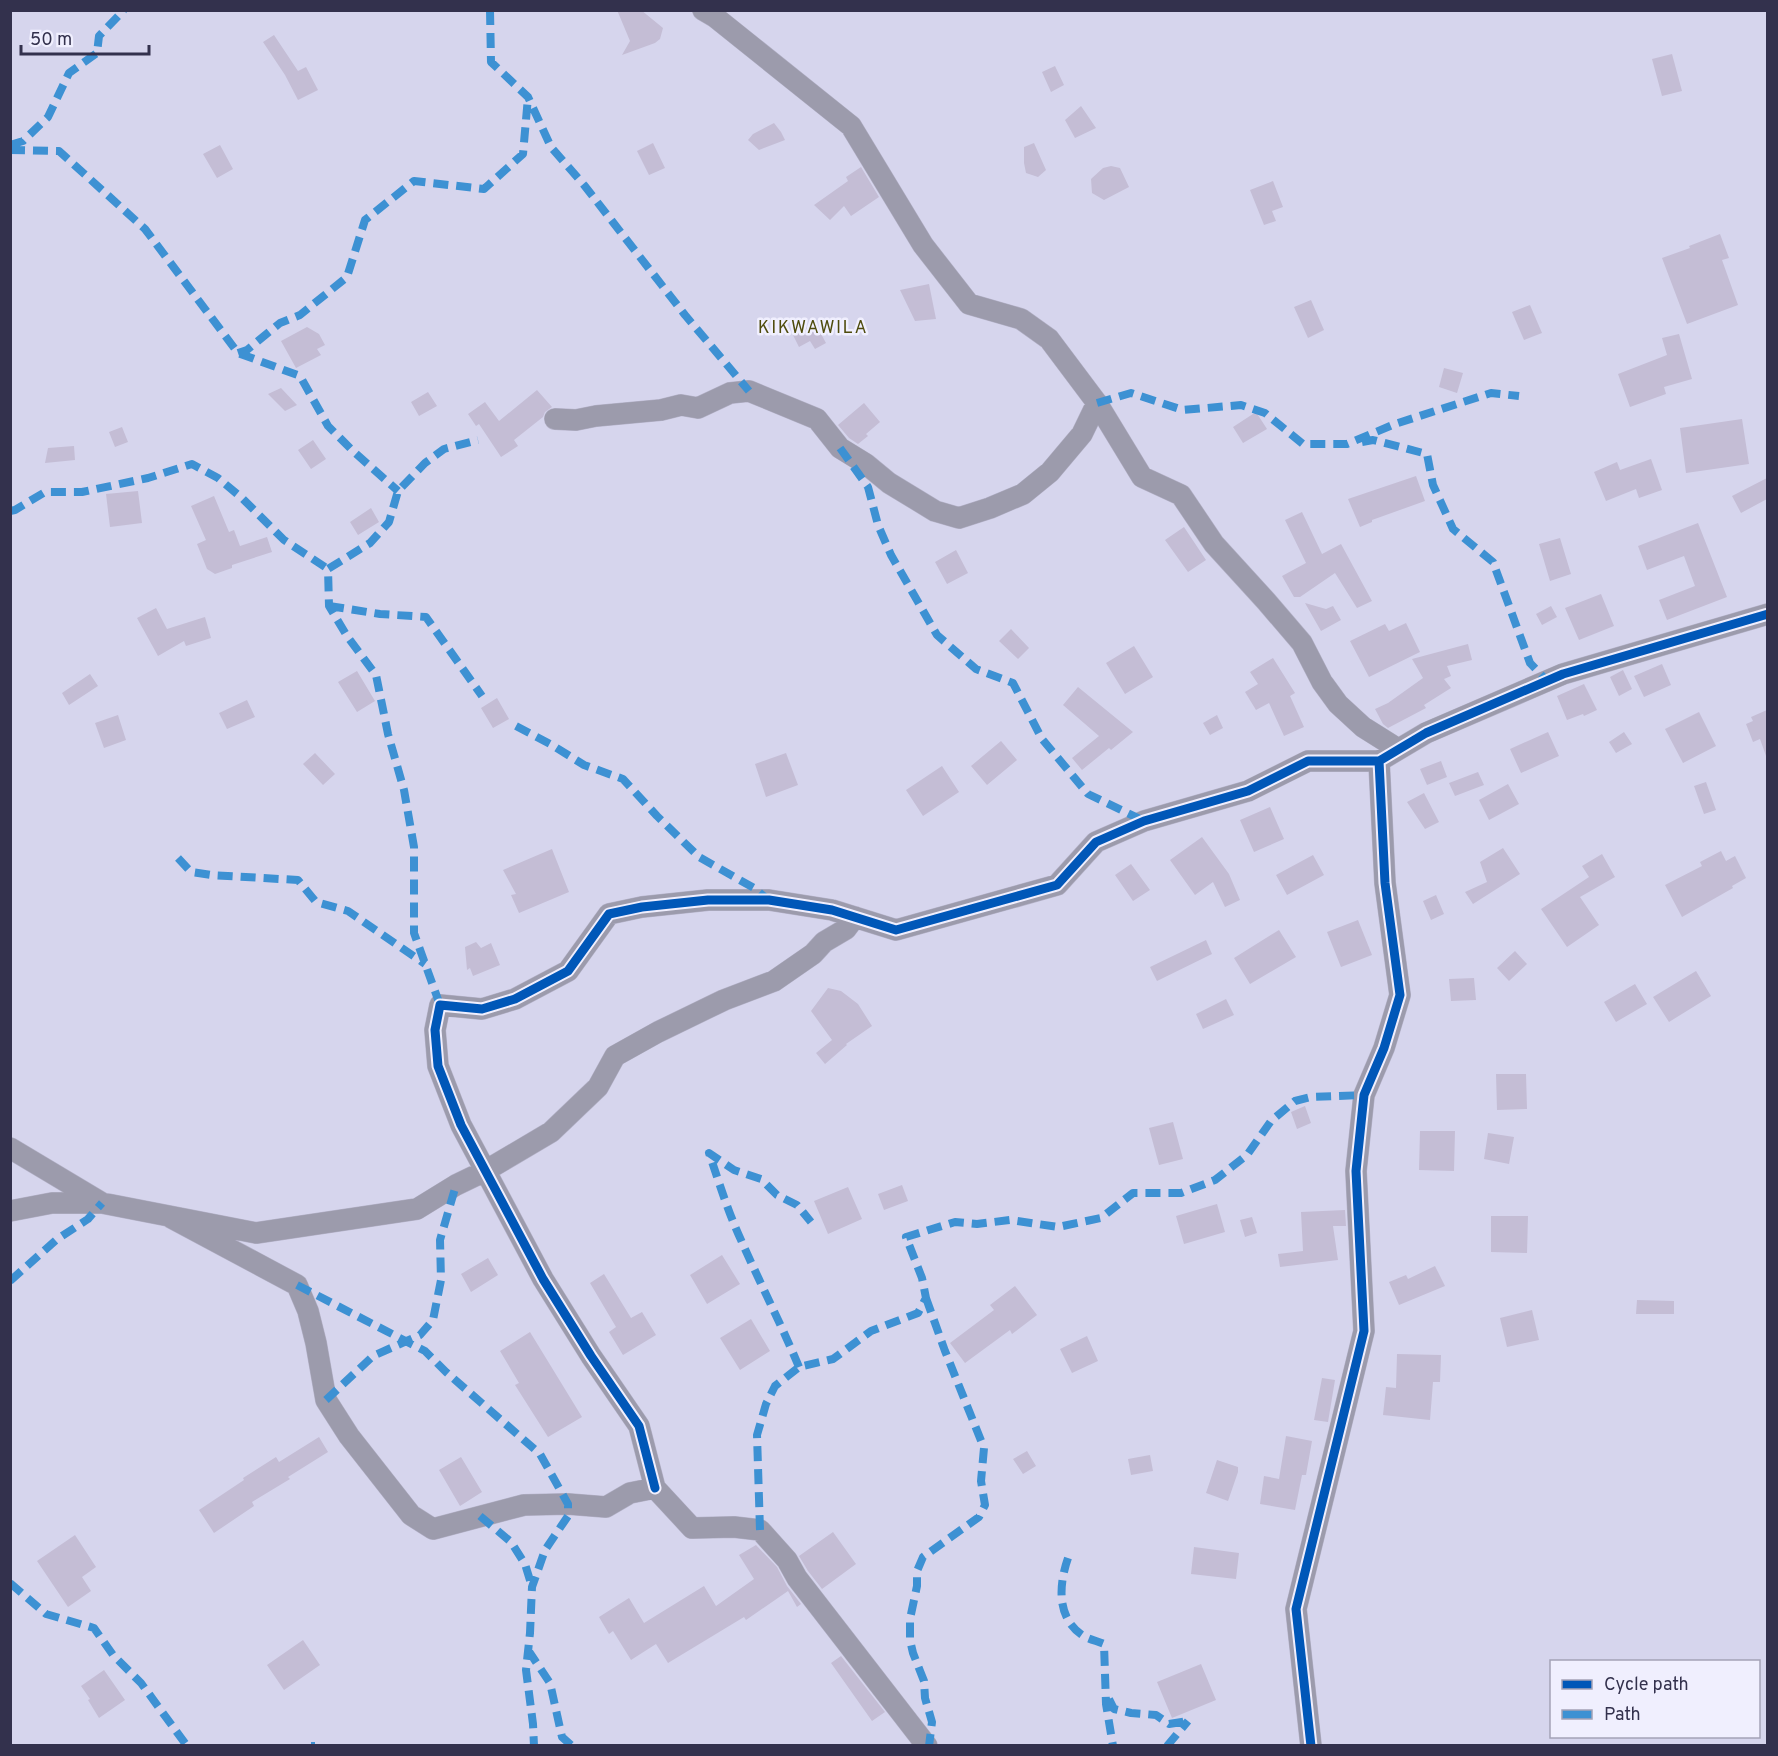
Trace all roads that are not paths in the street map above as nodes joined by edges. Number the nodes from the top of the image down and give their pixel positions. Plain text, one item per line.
1 (703, 10) edge
2 (1097, 403) junction
3 (555, 419) dead end
4 (1767, 614) edge
5 (1398, 749) junction
6 (1379, 761) junction
7 (855, 918) junction
8 (10, 1148) edge
9 (485, 1170) junction
10 (102, 1203) junction
11 (10, 1211) edge
12 (168, 1216) junction
13 (655, 1488) junction
14 (927, 1746) edge
15 (1311, 1746) edge

1 - 2 street
2 - 3 street
2 - 5 street
4 - 5 street
5 - 6 street
6 - 7 street
6 - 15 street
7 - 9 street
7 - 9 street
8 - 10 street
9 - 12 street
9 - 13 street
10 - 11 street
10 - 12 street
12 - 13 street
13 - 14 street

